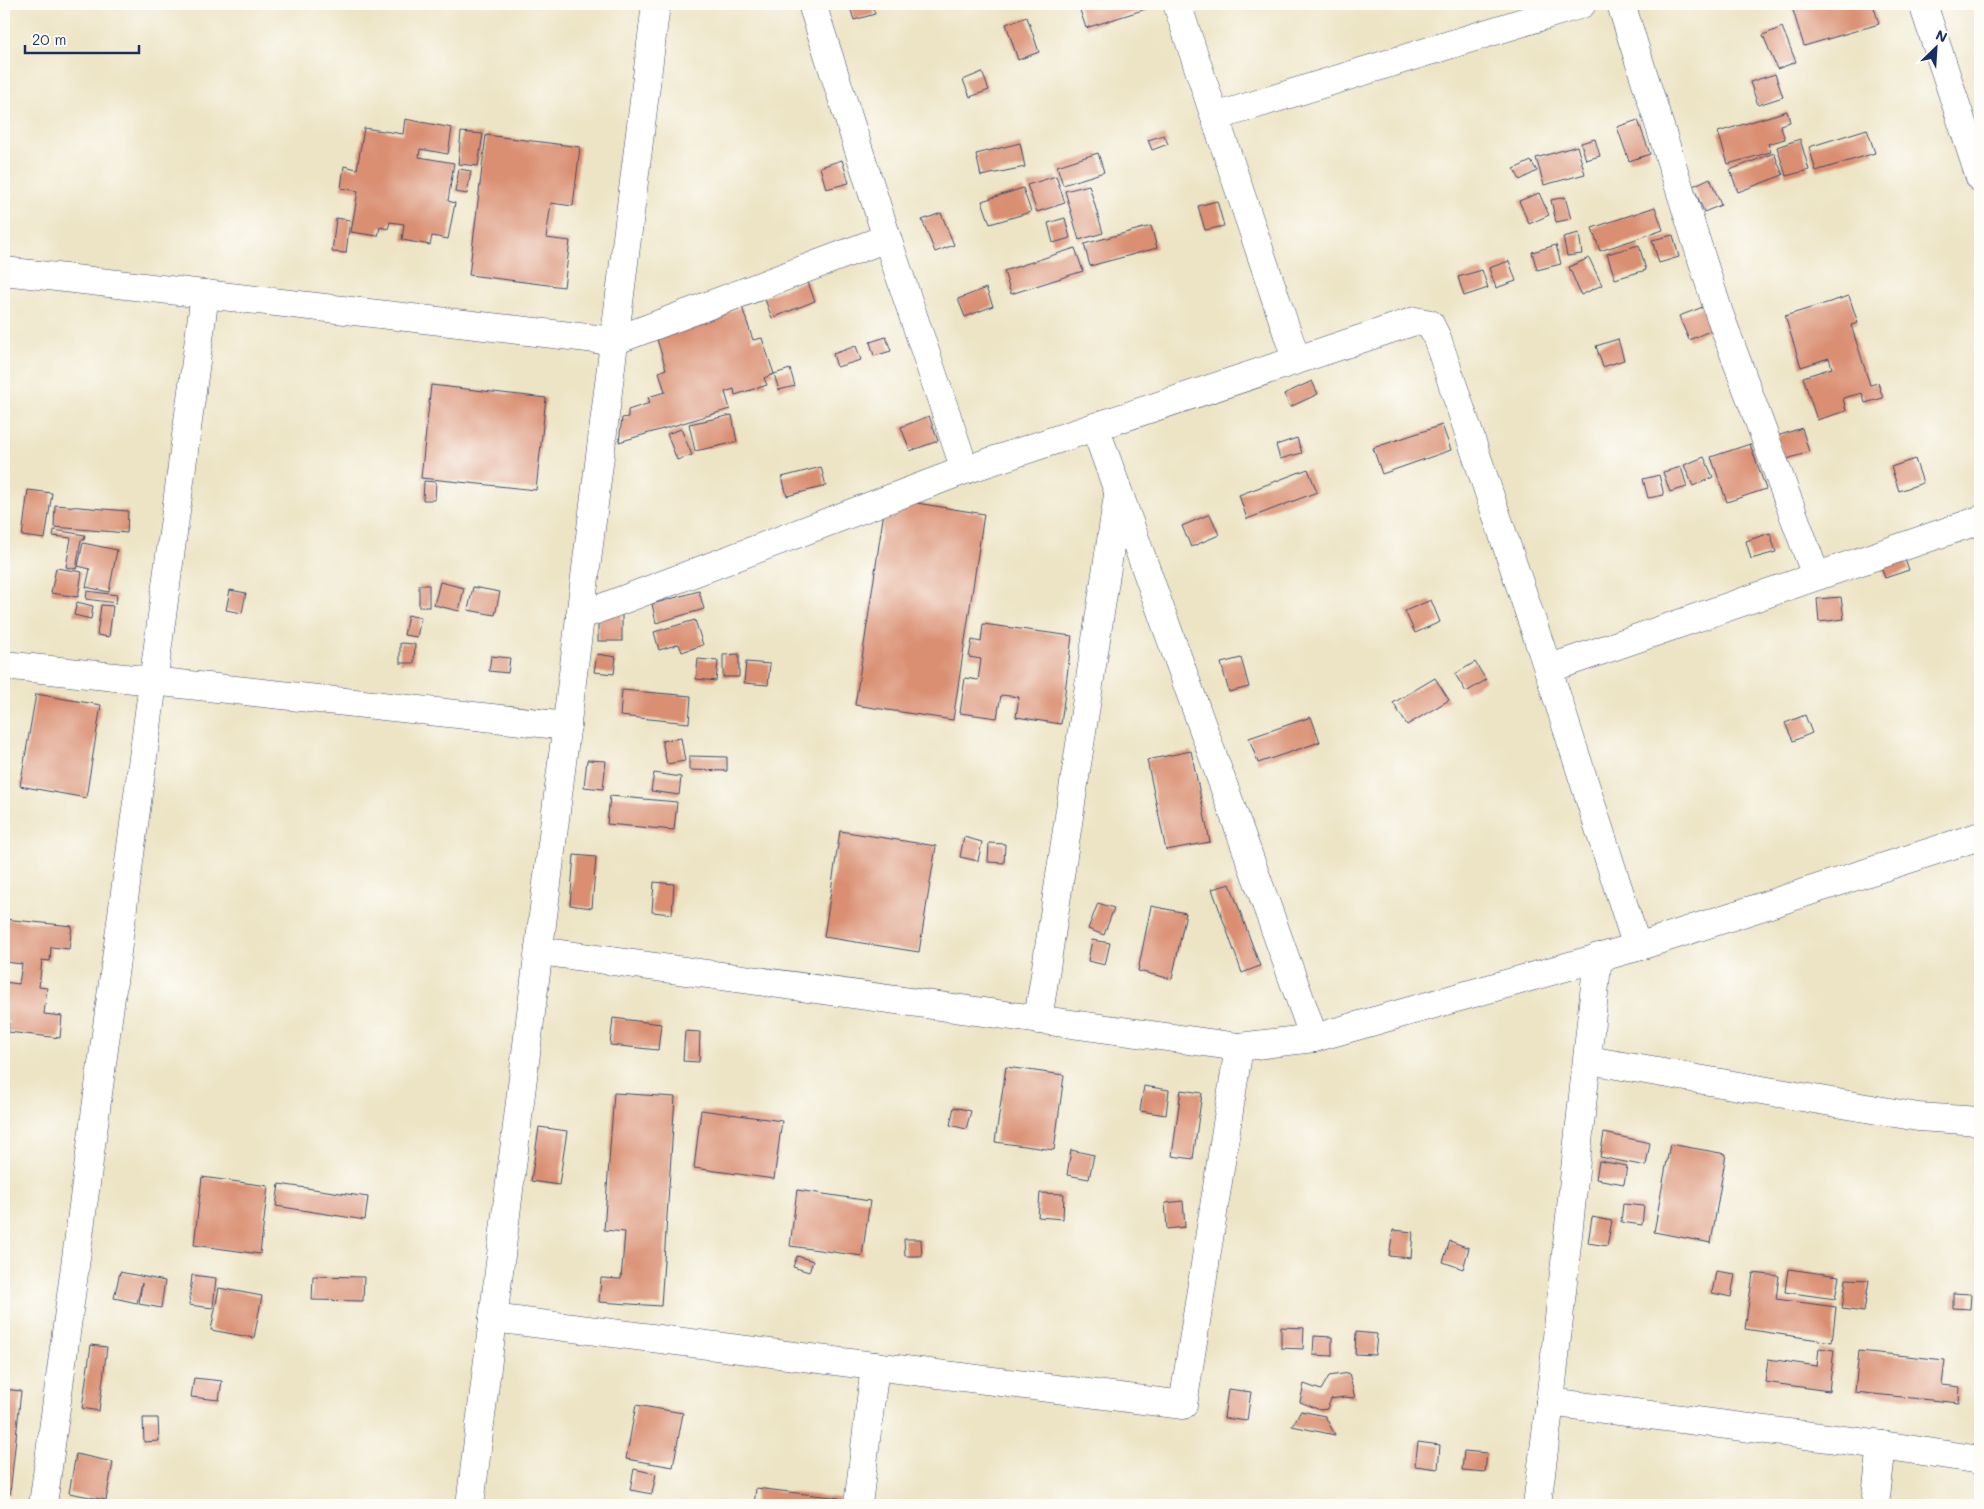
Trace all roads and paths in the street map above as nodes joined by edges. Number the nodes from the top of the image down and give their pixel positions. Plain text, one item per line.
1 (656, 4) edge
2 (812, 4) edge
3 (1177, 4) edge
4 (1582, 4) edge
5 (1621, 4) edge
6 (1924, 4) edge
7 (1215, 117) junction
8 (1980, 178) edge
9 (887, 238) junction
10 (4, 271) edge
11 (205, 294) junction
12 (614, 342) junction
13 (1296, 359) junction
14 (1095, 427) junction
15 (965, 470) junction
16 (1118, 493) junction
17 (1980, 520) edge
18 (1816, 576) junction
19 (580, 616) junction
20 (4, 665) edge
21 (1548, 669) junction
22 (153, 681) junction
23 (567, 726) junction
24 (1980, 836) edge
25 (1637, 947) junction
26 (539, 951) junction
27 (1598, 957) junction
28 (1038, 1020) junction
29 (1314, 1038) junction
30 (1239, 1047) junction
31 (1588, 1060) junction
32 (1980, 1121) edge
33 (493, 1318) junction
34 (875, 1366) junction
35 (1550, 1402) junction
36 (1882, 1445) junction
37 (1980, 1460) edge
38 (43, 1505) edge
39 (470, 1505) edge
40 (858, 1505) edge
41 (1537, 1505) edge
42 (1875, 1505) edge

1 - 12 street
2 - 9 street
3 - 7 street
4 - 7 street
5 - 18 street
6 - 8 street
7 - 13 street
9 - 12 street
9 - 15 street
10 - 11 street
11 - 12 street
11 - 22 street
12 - 19 street
13 - 14 street
13 - 21 street
14 - 15 street
14 - 16 street
15 - 19 street
16 - 28 street
16 - 29 street
17 - 18 street
18 - 21 street
19 - 23 street
20 - 22 street
21 - 25 street
22 - 23 street
22 - 38 street
23 - 26 street
24 - 25 street
25 - 27 street
26 - 28 street
26 - 33 street
27 - 29 street
27 - 31 street
28 - 30 street
29 - 30 street
30 - 34 street
31 - 32 street
31 - 35 street
33 - 34 street
33 - 39 street
34 - 40 street
35 - 36 street
35 - 41 street
36 - 37 street
36 - 42 street

